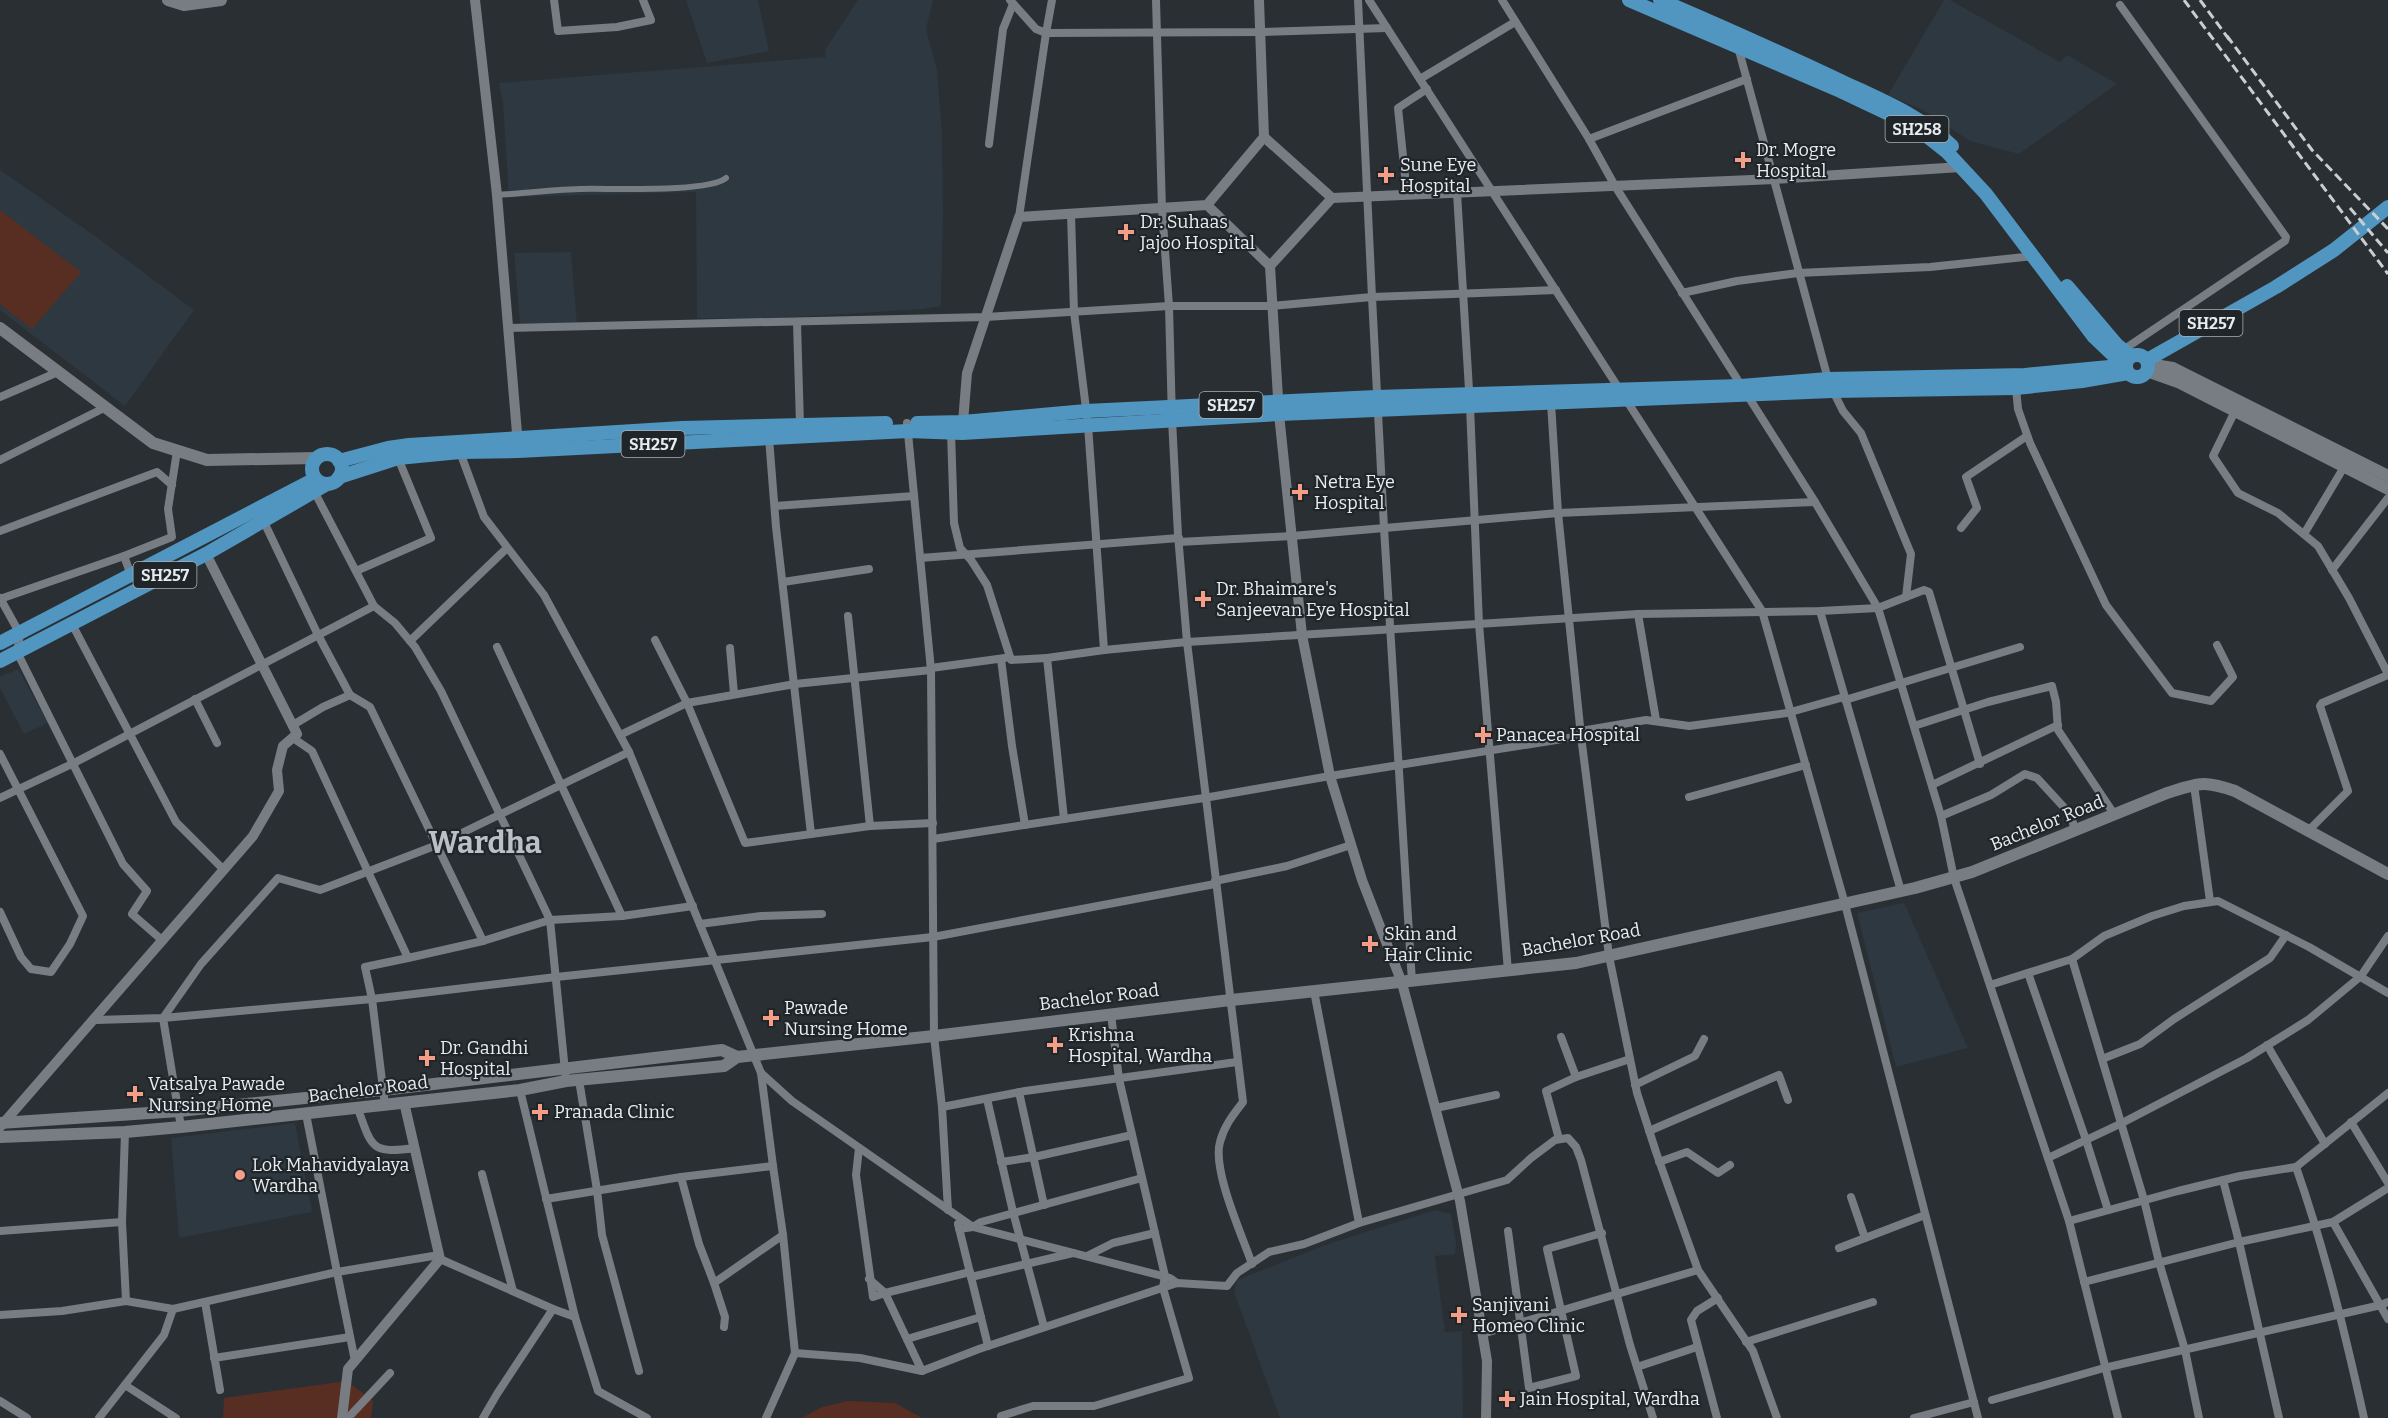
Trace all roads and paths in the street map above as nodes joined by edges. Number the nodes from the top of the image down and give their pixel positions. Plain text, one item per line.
1 (168, 0) edge
2 (221, 0) edge
3 (476, 0) edge
4 (554, 0) edge
5 (643, 0) edge
6 (1052, 0) edge
7 (1156, 0) edge
8 (1259, 0) edge
9 (1358, 0) edge
10 (1369, 0) edge
11 (1502, 0) edge
12 (1629, 0) edge
13 (1660, 0) edge
14 (1012, 2) edge
15 (2120, 5) dead end
16 (1515, 22) junction
17 (1387, 28) junction
18 (1359, 29) junction
19 (1261, 32) junction
20 (1046, 33) junction
21 (1158, 33) junction
22 (1738, 47) junction
23 (1420, 79) junction
24 (1747, 79) junction
25 (1427, 89) junction
26 (1264, 137) junction
27 (1588, 139) junction
28 (989, 144) dead end
29 (1961, 167) junction
30 (726, 178) dead end
31 (1775, 179) junction
32 (1614, 186) junction
33 (1493, 192) junction
34 (1457, 193) junction
35 (497, 195) junction
36 (1407, 195) junction
37 (1368, 197) junction
38 (1332, 198) junction
39 (1207, 205) junction
40 (2388, 207) edge
41 (1162, 209) junction
42 (1071, 214) junction
43 (1019, 217) junction
44 (2034, 256) junction
45 (1270, 266) junction
46 (1798, 273) junction
47 (1556, 291) junction
48 (1682, 293) junction
49 (1463, 294) junction
50 (1372, 297) junction
51 (1169, 306) junction
52 (1271, 306) junction
53 (1074, 312) junction
54 (986, 317) junction
55 (797, 323) junction
56 (0, 328) edge
57 (508, 328) junction
58 (2127, 362) junction
59 (2147, 365) junction
60 (58, 372) junction
61 (1831, 385) junction
62 (2016, 388) junction
63 (1744, 390) junction
64 (1624, 395) junction
65 (0, 397) edge
66 (1470, 400) junction
67 (1377, 403) junction
68 (1551, 403) junction
69 (104, 408) junction
70 (1279, 408) junction
71 (2235, 411) junction
72 (1172, 414) junction
73 (1087, 418) junction
74 (963, 422) junction
75 (800, 425) junction
76 (907, 427) junction
77 (951, 432) junction
78 (2027, 436) junction
79 (769, 438) junction
80 (518, 445) junction
81 (177, 451) junction
82 (460, 452) junction
83 (311, 458) junction
84 (398, 458) junction
85 (0, 460) edge
86 (339, 461) junction
87 (2347, 462) junction
88 (2388, 476) edge
89 (319, 483) junction
90 (172, 485) junction
91 (2388, 489) edge
92 (914, 496) junction
93 (2388, 498) edge
94 (1815, 502) junction
95 (775, 506) junction
96 (1695, 506) junction
97 (1557, 513) junction
98 (1474, 521) junction
99 (264, 522) junction
100 (1384, 528) junction
101 (1961, 528) dead end
102 (0, 531) edge
103 (2304, 534) junction
104 (172, 537) junction
105 (1292, 537) junction
106 (1179, 540) junction
107 (1095, 546) junction
108 (507, 548) junction
109 (180, 550) junction
110 (206, 554) junction
111 (965, 554) junction
112 (124, 556) junction
113 (920, 558) junction
114 (869, 569) dead end
115 (2332, 570) junction
116 (356, 571) junction
117 (131, 575) junction
118 (783, 582) junction
119 (1906, 597) junction
120 (0, 599) edge
121 (374, 606) junction
122 (1878, 608) junction
123 (1762, 610) junction
124 (1820, 611) junction
125 (1638, 614) junction
126 (848, 616) dead end
127 (1570, 618) junction
128 (72, 624) junction
129 (1479, 624) junction
130 (1391, 628) junction
131 (20, 634) junction
132 (318, 635) junction
133 (1302, 635) junction
134 (655, 640) dead end
135 (410, 641) junction
136 (1187, 642) junction
137 (0, 644) edge
138 (2217, 645) dead end
139 (497, 647) dead end
140 (2020, 647) dead end
141 (730, 648) dead end
142 (1104, 650) junction
143 (17, 652) junction
144 (1010, 657) junction
145 (1047, 658) junction
146 (1001, 659) junction
147 (0, 661) edge
148 (263, 664) junction
149 (1953, 668) junction
150 (931, 669) junction
151 (2388, 674) edge
152 (854, 678) junction
153 (795, 684) junction
154 (1902, 684) junction
155 (734, 694) junction
156 (350, 695) junction
157 (1845, 698) junction
158 (195, 699) junction
159 (687, 703) junction
160 (1965, 710) junction
161 (1791, 712) junction
162 (1656, 720) junction
163 (293, 725) junction
164 (2058, 725) junction
165 (1914, 726) junction
166 (130, 733) junction
167 (1581, 734) junction
168 (620, 735) junction
169 (293, 738) junction
170 (217, 743) dead end
171 (1489, 751) junction
172 (629, 752) junction
173 (0, 754) edge
174 (74, 763) junction
175 (1398, 764) junction
176 (1980, 764) junction
177 (1806, 765) junction
178 (1329, 776) junction
179 (561, 785) junction
180 (1932, 785) junction
181 (2193, 785) junction
182 (18, 791) junction
183 (1689, 797) dead end
184 (0, 798) edge
185 (1204, 798) junction
186 (2114, 814) junction
187 (499, 815) junction
188 (1941, 816) junction
189 (1065, 819) junction
190 (933, 823) junction
191 (1025, 825) junction
192 (870, 826) junction
193 (2075, 831) junction
194 (2308, 831) junction
195 (812, 834) junction
196 (933, 839) junction
197 (437, 845) junction
198 (1352, 845) junction
199 (224, 870) junction
200 (368, 872) junction
201 (2388, 874) edge
202 (1954, 878) junction
203 (1215, 883) junction
204 (1901, 891) junction
205 (2210, 902) junction
206 (1845, 904) junction
207 (693, 906) junction
208 (0, 912) edge
209 (822, 915) dead end
210 (621, 916) junction
211 (550, 920) junction
212 (700, 924) junction
213 (2286, 935) junction
214 (2388, 936) edge
215 (933, 937) junction
216 (483, 940) junction
217 (163, 941) junction
218 (1609, 956) junction
219 (408, 958) junction
220 (2072, 959) junction
221 (715, 960) junction
222 (1508, 971) junction
223 (2028, 973) junction
224 (556, 976) junction
225 (2361, 976) junction
226 (1407, 982) junction
227 (1990, 986) junction
228 (1314, 991) junction
229 (2388, 993) edge
230 (372, 999) junction
231 (1229, 1000) junction
232 (1111, 1014) junction
233 (164, 1018) junction
234 (96, 1020) junction
235 (934, 1036) junction
236 (1561, 1037) dead end
237 (1704, 1039) dead end
238 (2267, 1045) junction
239 (755, 1056) junction
240 (736, 1057) junction
241 (1630, 1059) junction
242 (2102, 1059) junction
243 (1237, 1062) junction
244 (761, 1073) junction
245 (570, 1077) junction
246 (1576, 1077) junction
247 (1119, 1079) junction
248 (1635, 1086) junction
249 (383, 1090) junction
250 (520, 1090) junction
251 (1020, 1092) junction
252 (2388, 1093) edge
253 (1496, 1095) dead end
254 (987, 1099) junction
255 (1788, 1100) dead end
256 (404, 1102) junction
257 (385, 1105) junction
258 (942, 1107) junction
259 (1436, 1108) junction
260 (358, 1109) junction
261 (178, 1111) junction
262 (306, 1114) junction
263 (2351, 1122) junction
264 (2122, 1123) junction
265 (1, 1124) edge
266 (181, 1127) junction
267 (1649, 1131) junction
268 (125, 1132) junction
269 (1132, 1135) junction
270 (0, 1137) edge
271 (1559, 1139) junction
272 (2086, 1140) junction
273 (2325, 1144) junction
274 (859, 1148) junction
275 (415, 1149) junction
276 (1034, 1157) junction
277 (2049, 1158) junction
278 (1001, 1162) junction
279 (1659, 1162) junction
280 (1730, 1165) dead end
281 (773, 1166) junction
282 (2296, 1167) junction
283 (482, 1174) dead end
284 (681, 1177) junction
285 (1142, 1178) junction
286 (2223, 1180) junction
287 (2388, 1183) edge
288 (2388, 1188) edge
289 (597, 1190) junction
290 (1458, 1196) junction
291 (1851, 1197) dead end
292 (546, 1199) junction
293 (2144, 1200) junction
294 (1044, 1205) junction
295 (948, 1210) junction
296 (2109, 1210) junction
297 (1013, 1212) junction
298 (956, 1215) junction
299 (1925, 1215) junction
300 (2070, 1221) junction
301 (122, 1222) junction
302 (2333, 1222) junction
303 (1359, 1223) junction
304 (2317, 1225) junction
305 (973, 1227) junction
306 (959, 1229) junction
307 (0, 1231) edge
308 (1508, 1231) dead end
309 (1155, 1233) junction
310 (1602, 1233) junction
311 (783, 1235) junction
312 (1020, 1238) junction
313 (1865, 1238) junction
314 (2239, 1242) junction
315 (1839, 1248) dead end
316 (1074, 1253) junction
317 (1088, 1256) junction
318 (439, 1257) junction
319 (2159, 1262) junction
320 (1026, 1264) junction
321 (1252, 1264) junction
322 (1698, 1270) junction
323 (337, 1272) junction
324 (971, 1274) junction
325 (1165, 1276) junction
326 (2084, 1282) junction
327 (714, 1283) junction
328 (1177, 1283) junction
329 (1163, 1287) junction
330 (513, 1291) junction
331 (885, 1293) junction
332 (1618, 1294) junction
333 (1718, 1298) junction
334 (126, 1301) junction
335 (205, 1302) junction
336 (1873, 1302) dead end
337 (2385, 1303) edge
338 (173, 1309) junction
339 (553, 1309) junction
340 (1562, 1312) junction
341 (2341, 1314) junction
342 (0, 1315) edge
343 (575, 1317) junction
344 (981, 1317) junction
345 (2388, 1319) edge
346 (1521, 1323) junction
347 (724, 1327) dead end
348 (1044, 1327) junction
349 (2260, 1332) junction
350 (1482, 1334) junction
351 (350, 1338) junction
352 (907, 1339) junction
353 (1746, 1342) junction
354 (988, 1346) junction
355 (1697, 1347) junction
356 (2185, 1350) junction
357 (795, 1353) junction
358 (214, 1358) junction
359 (355, 1361) junction
360 (1638, 1367) junction
361 (2104, 1368) junction
362 (639, 1371) dead end
363 (922, 1371) junction
364 (390, 1373) dead end
365 (125, 1385) junction
366 (220, 1390) dead end
367 (1992, 1400) dead end
368 (0, 1401) edge
369 (1974, 1402) junction
370 (27, 1418) edge
371 (99, 1418) edge
372 (176, 1418) edge
373 (342, 1418) edge
374 (348, 1418) edge
375 (483, 1418) edge
376 (647, 1418) edge
377 (766, 1418) edge
378 (1001, 1418) edge
379 (1486, 1418) edge
380 (1653, 1418) edge
381 (1718, 1418) edge
382 (1777, 1418) edge
383 (1914, 1418) edge
384 (1978, 1418) edge
385 (2118, 1418) edge
386 (2199, 1418) edge
387 (2279, 1418) edge
388 (2364, 1418) edge

1 - 2 main road
3 - 35 street
4 - 5 street
6 - 20 street
7 - 21 street
8 - 19 street
9 - 18 street
10 - 17 street
11 - 16 street
12 - 22 main road, SH258
13 - 58 main road, SH258
14 - 20 street
14 - 28 street
15 - 58 street
16 - 23 street
16 - 27 street
17 - 18 street
17 - 23 street
18 - 19 street
18 - 37 street
19 - 21 street
19 - 26 street
20 - 21 street
20 - 43 street
21 - 41 street
22 - 24 street
22 - 29 main road, SH258
23 - 25 street
24 - 27 street
24 - 31 street
25 - 33 street
25 - 36 street
26 - 38 street
26 - 39 street
27 - 32 street
29 - 31 street
29 - 44 main road, SH258
30 - 35 street
31 - 32 street
31 - 46 street
32 - 33 street
32 - 48 street
33 - 34 street
33 - 47 street
34 - 36 street
34 - 49 street
35 - 57 street
36 - 37 street
37 - 38 street
37 - 50 street
38 - 45 street
39 - 41 street
39 - 45 street
40 - 59 main road, SH257
41 - 42 street
41 - 51 street
42 - 43 street
42 - 53 street
43 - 54 street
44 - 46 street
44 - 58 main road, SH258
45 - 52 street
46 - 48 street
46 - 61 street
47 - 49 street
47 - 64 street
48 - 63 street
49 - 50 street
49 - 66 street
50 - 52 street
50 - 67 street
51 - 52 street
51 - 53 street
51 - 72 street
52 - 70 street
53 - 54 street
53 - 73 street
54 - 55 street
54 - 74 street
55 - 57 street
55 - 75 street
56 - 60 main road
57 - 80 street
58 - 59 main road
58 - 59 main road
58 - 61 main road, SH257
58 - 62 main road, SH257
59 - 71 main road
59 - 87 main road
60 - 65 street
60 - 69 main road
61 - 62 main road, SH257
61 - 63 main road, SH257
61 - 119 street
62 - 78 street
63 - 64 main road, SH257
63 - 94 street
64 - 66 main road, SH257
64 - 68 main road, SH257
64 - 96 street
66 - 67 main road, SH257
66 - 68 main road, SH257
66 - 98 street
67 - 70 main road, SH257
67 - 100 street
68 - 97 street
69 - 81 main road
69 - 85 street
70 - 72 main road, SH257
70 - 105 street
71 - 87 main road
71 - 103 street
72 - 73 main road, SH257
72 - 106 street
73 - 74 main road, SH257
73 - 77 main road, SH257
73 - 107 street
74 - 76 main road, SH257
75 - 76 main road, SH257
75 - 80 main road, SH257
76 - 77 main road, SH257
76 - 79 main road, SH257
76 - 92 street
77 - 111 street
78 - 101 street
78 - 138 street
79 - 80 main road, SH257
79 - 95 street
80 - 82 main road, SH257
80 - 86 main road, SH257
81 - 83 main road
81 - 90 street
82 - 84 main road, SH257
82 - 108 street
83 - 86 main road
83 - 89 main road
84 - 89 main road, SH257
84 - 116 street
86 - 89 main road
87 - 88 main road
87 - 91 main road
87 - 103 street
89 - 99 main road, SH257
89 - 109 main road, SH257
89 - 116 street
90 - 102 street
90 - 104 street
92 - 95 street
92 - 113 street
93 - 115 street
94 - 96 street
94 - 122 street
95 - 118 street
96 - 97 street
96 - 123 street
97 - 98 street
97 - 127 street
98 - 100 street
98 - 129 street
99 - 110 main road, SH257
99 - 132 street
100 - 105 street
100 - 130 street
103 - 115 street
104 - 109 street
104 - 112 street
105 - 106 street
105 - 133 street
106 - 107 street
106 - 136 street
107 - 111 street
107 - 142 street
108 - 135 street
108 - 168 street
109 - 117 main road, SH257
110 - 128 main road, SH257
110 - 148 street
111 - 113 street
111 - 144 street
112 - 117 street
112 - 120 street
113 - 150 street
114 - 118 street
115 - 151 street
116 - 121 street
117 - 131 main road, SH257
118 - 153 street
119 - 122 street
119 - 149 street
120 - 131 street
121 - 132 street
121 - 135 street
122 - 124 street
122 - 154 street
123 - 124 street
123 - 125 street
123 - 161 street
124 - 157 street
125 - 127 street
125 - 162 street
126 - 152 street
127 - 129 street
127 - 167 street
128 - 143 main road, SH257
128 - 166 street
129 - 130 street
129 - 171 street
130 - 133 street
130 - 175 street
131 - 137 main road, SH257
131 - 143 street
132 - 148 street
132 - 156 street
133 - 136 street
133 - 178 street
134 - 159 street
135 - 187 street
136 - 142 street
136 - 185 street
139 - 179 street
140 - 149 street
141 - 155 street
142 - 145 street
143 - 147 main road, SH257
143 - 174 street
144 - 145 street
144 - 146 street
145 - 189 street
146 - 150 street
146 - 191 street
148 - 158 street
148 - 163 street
149 - 154 street
149 - 160 street
150 - 152 street
150 - 190 street
151 - 194 street
152 - 153 street
152 - 192 street
153 - 155 street
153 - 195 street
154 - 157 street
154 - 165 street
155 - 159 street
156 - 163 street
156 - 197 street
157 - 161 street
157 - 204 street
158 - 166 street
158 - 170 street
159 - 168 street
159 - 195 street
160 - 164 street
160 - 165 street
160 - 176 street
161 - 162 street
161 - 177 street
162 - 167 street
163 - 169 street
164 - 176 street
164 - 186 street
165 - 180 street
166 - 174 street
166 - 199 street
167 - 171 street
167 - 218 street
168 - 172 street
169 - 199 street
169 - 200 street
171 - 175 street
171 - 222 street
172 - 179 street
172 - 207 street
173 - 182 street
174 - 182 street
174 - 217 street
175 - 178 street
175 - 226 street
176 - 180 street
177 - 183 street
177 - 206 street
178 - 185 street
178 - 198 street
179 - 187 street
179 - 210 street
180 - 188 street
181 - 186 main road, Bachelor Road
181 - 194 main road, Bachelor Road
181 - 205 street
182 - 184 street
182 - 208 street
185 - 189 street
185 - 203 street
186 - 193 main road, Bachelor Road
187 - 197 street
187 - 211 street
188 - 193 street
188 - 202 street
189 - 191 street
190 - 192 street
190 - 196 street
191 - 196 street
192 - 195 street
193 - 202 main road, Bachelor Road
194 - 201 main road, Bachelor Road
196 - 215 street
197 - 200 street
197 - 216 street
198 - 203 street
198 - 226 street
199 - 217 street
200 - 219 street
200 - 233 street
202 - 204 main road, Bachelor Road
202 - 227 street
203 - 215 street
203 - 231 street
204 - 206 main road, Bachelor Road
205 - 213 street
205 - 220 street
206 - 218 main road, Bachelor Road
206 - 299 street
207 - 210 street
207 - 212 street
209 - 212 street
210 - 211 street
211 - 216 street
211 - 224 street
212 - 221 street
213 - 225 street
213 - 242 street
214 - 225 street
215 - 221 street
215 - 235 street
216 - 219 street
217 - 234 street
218 - 222 main road, Bachelor Road
218 - 241 street
219 - 230 street
220 - 223 street
220 - 242 street
221 - 224 street
221 - 239 street
222 - 226 main road, Bachelor Road
223 - 227 street
223 - 272 street
224 - 230 street
224 - 245 street
225 - 229 street
225 - 238 street
226 - 228 main road, Bachelor Road
226 - 259 street
227 - 277 street
228 - 231 main road, Bachelor Road
228 - 303 street
230 - 233 street
230 - 249 street
231 - 232 main road, Bachelor Road
231 - 243 street
232 - 235 main road, Bachelor Road
232 - 247 street
233 - 234 street
233 - 261 street
234 - 265 street
235 - 239 main road, Bachelor Road
235 - 258 street
236 - 246 street
237 - 248 street
238 - 264 street
238 - 273 street
239 - 240 main road, Bachelor Road
239 - 244 street
240 - 245 main road, Bachelor Road
240 - 245 main road, Bachelor Road
241 - 246 street
241 - 248 street
242 - 264 street
243 - 247 street
243 - 321 street
244 - 274 street
244 - 281 street
245 - 249 main road, Bachelor Road
245 - 250 main road, Bachelor Road
245 - 289 street
246 - 271 street
247 - 251 street
247 - 269 street
248 - 267 street
249 - 257 street
249 - 261 main road, Bachelor Road
250 - 256 main road, Bachelor Road
250 - 292 street
251 - 254 street
251 - 276 street
252 - 263 street
253 - 259 street
254 - 258 street
254 - 278 street
255 - 267 street
256 - 257 main road, Bachelor Road
256 - 275 street
257 - 260 main road, Bachelor Road
258 - 295 street
259 - 290 street
260 - 262 main road, Bachelor Road
260 - 275 street
261 - 265 main road, Bachelor Road
261 - 266 street
262 - 266 main road, Bachelor Road
262 - 323 street
263 - 273 street
263 - 287 street
264 - 272 street
264 - 293 street
266 - 268 main road, Bachelor Road
267 - 279 street
268 - 270 main road, Bachelor Road
268 - 301 street
269 - 276 street
269 - 285 street
271 - 290 street
271 - 310 street
272 - 277 street
272 - 296 street
273 - 282 street
274 - 295 street
274 - 331 street
275 - 318 street
276 - 278 street
276 - 294 street
277 - 300 street
278 - 297 street
279 - 280 street
279 - 322 street
281 - 284 street
281 - 311 street
282 - 286 street
282 - 304 street
283 - 330 street
284 - 289 street
284 - 327 street
285 - 294 street
285 - 309 street
286 - 293 street
286 - 314 street
288 - 302 street
289 - 292 street
289 - 362 street
290 - 303 street
290 - 350 street
291 - 313 street
292 - 343 street
293 - 296 street
293 - 319 street
294 - 297 street
295 - 298 street
296 - 300 street
297 - 305 street
297 - 312 street
298 - 305 street
298 - 306 street
299 - 313 street
299 - 369 street
300 - 326 street
301 - 307 street
301 - 334 street
302 - 304 street
302 - 337 street
303 - 321 street
304 - 314 street
304 - 341 street
305 - 306 street
305 - 312 street
306 - 324 street
308 - 346 street
309 - 317 street
309 - 325 street
310 - 332 street
310 - 340 street
311 - 327 street
311 - 357 street
312 - 316 street
312 - 320 street
313 - 315 street
314 - 319 street
314 - 349 street
316 - 317 street
316 - 320 street
317 - 325 street
318 - 323 street
318 - 330 street
318 - 359 street
319 - 326 street
319 - 356 street
320 - 324 street
320 - 348 street
321 - 328 street
322 - 332 street
322 - 333 street
323 - 335 street
323 - 351 street
324 - 331 street
324 - 344 street
325 - 328 street
325 - 329 street
326 - 361 street
327 - 347 street
328 - 329 street
329 - 348 street
329 - 378 street
330 - 339 street
331 - 352 street
332 - 340 street
332 - 360 street
333 - 353 street
333 - 355 street
334 - 338 street
334 - 342 street
335 - 338 street
335 - 358 street
336 - 353 street
337 - 341 street
337 - 345 street
338 - 365 street
339 - 343 street
339 - 375 street
340 - 346 street
340 - 346 street
341 - 349 street
341 - 388 street
343 - 376 street
344 - 352 street
344 - 354 street
346 - 350 street
348 - 354 street
349 - 356 street
349 - 387 street
350 - 379 street
351 - 358 street
351 - 359 street
352 - 363 street
353 - 382 street
354 - 363 street
355 - 360 street
355 - 381 street
356 - 361 street
356 - 386 street
357 - 363 street
357 - 377 street
358 - 366 street
359 - 373 street
360 - 380 street
361 - 367 street
361 - 385 street
364 - 374 street
365 - 371 street
365 - 372 street
368 - 370 street
369 - 383 street
369 - 384 street

